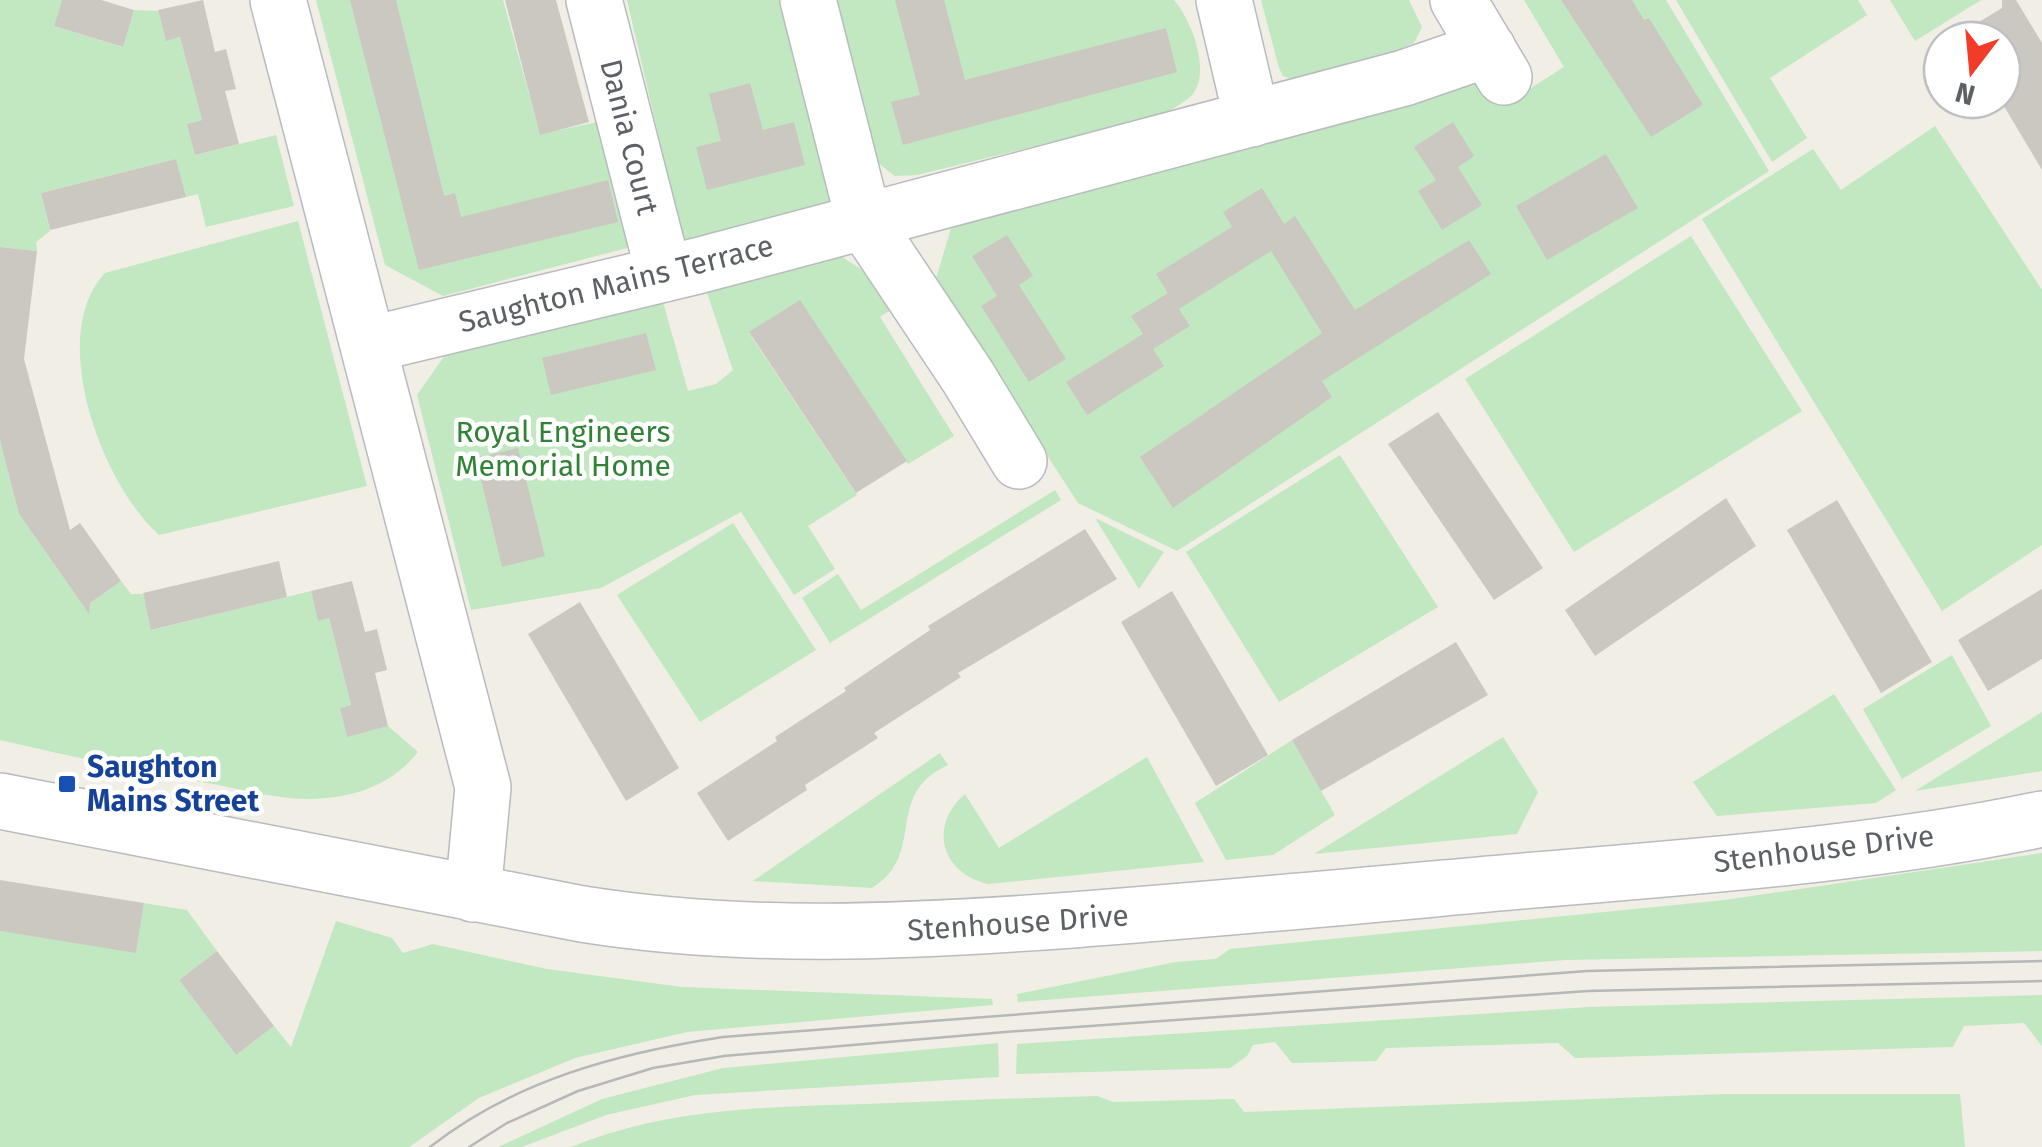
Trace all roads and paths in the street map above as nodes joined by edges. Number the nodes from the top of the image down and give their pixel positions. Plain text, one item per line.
1 (278, 0) edge
2 (594, 0) edge
3 (808, 0) edge
4 (1224, 0) edge
5 (1458, 0) edge
6 (1252, 119) junction
7 (864, 222) junction
8 (664, 274) junction
9 (368, 345) junction
10 (1019, 462) dead end
11 (0, 801) edge
12 (2042, 818) edge
13 (473, 894) junction

1 - 9 street
2 - 8 street, Dania Court
3 - 7 street
4 - 6 street
5 - 6 street, Saughton Mains Terrace
6 - 7 street, Saughton Mains Terrace
7 - 8 street, Saughton Mains Terrace
7 - 10 street
8 - 9 street, Saughton Mains Terrace
9 - 13 street
11 - 13 street, Stenhouse Drive
12 - 13 street, Stenhouse Drive

